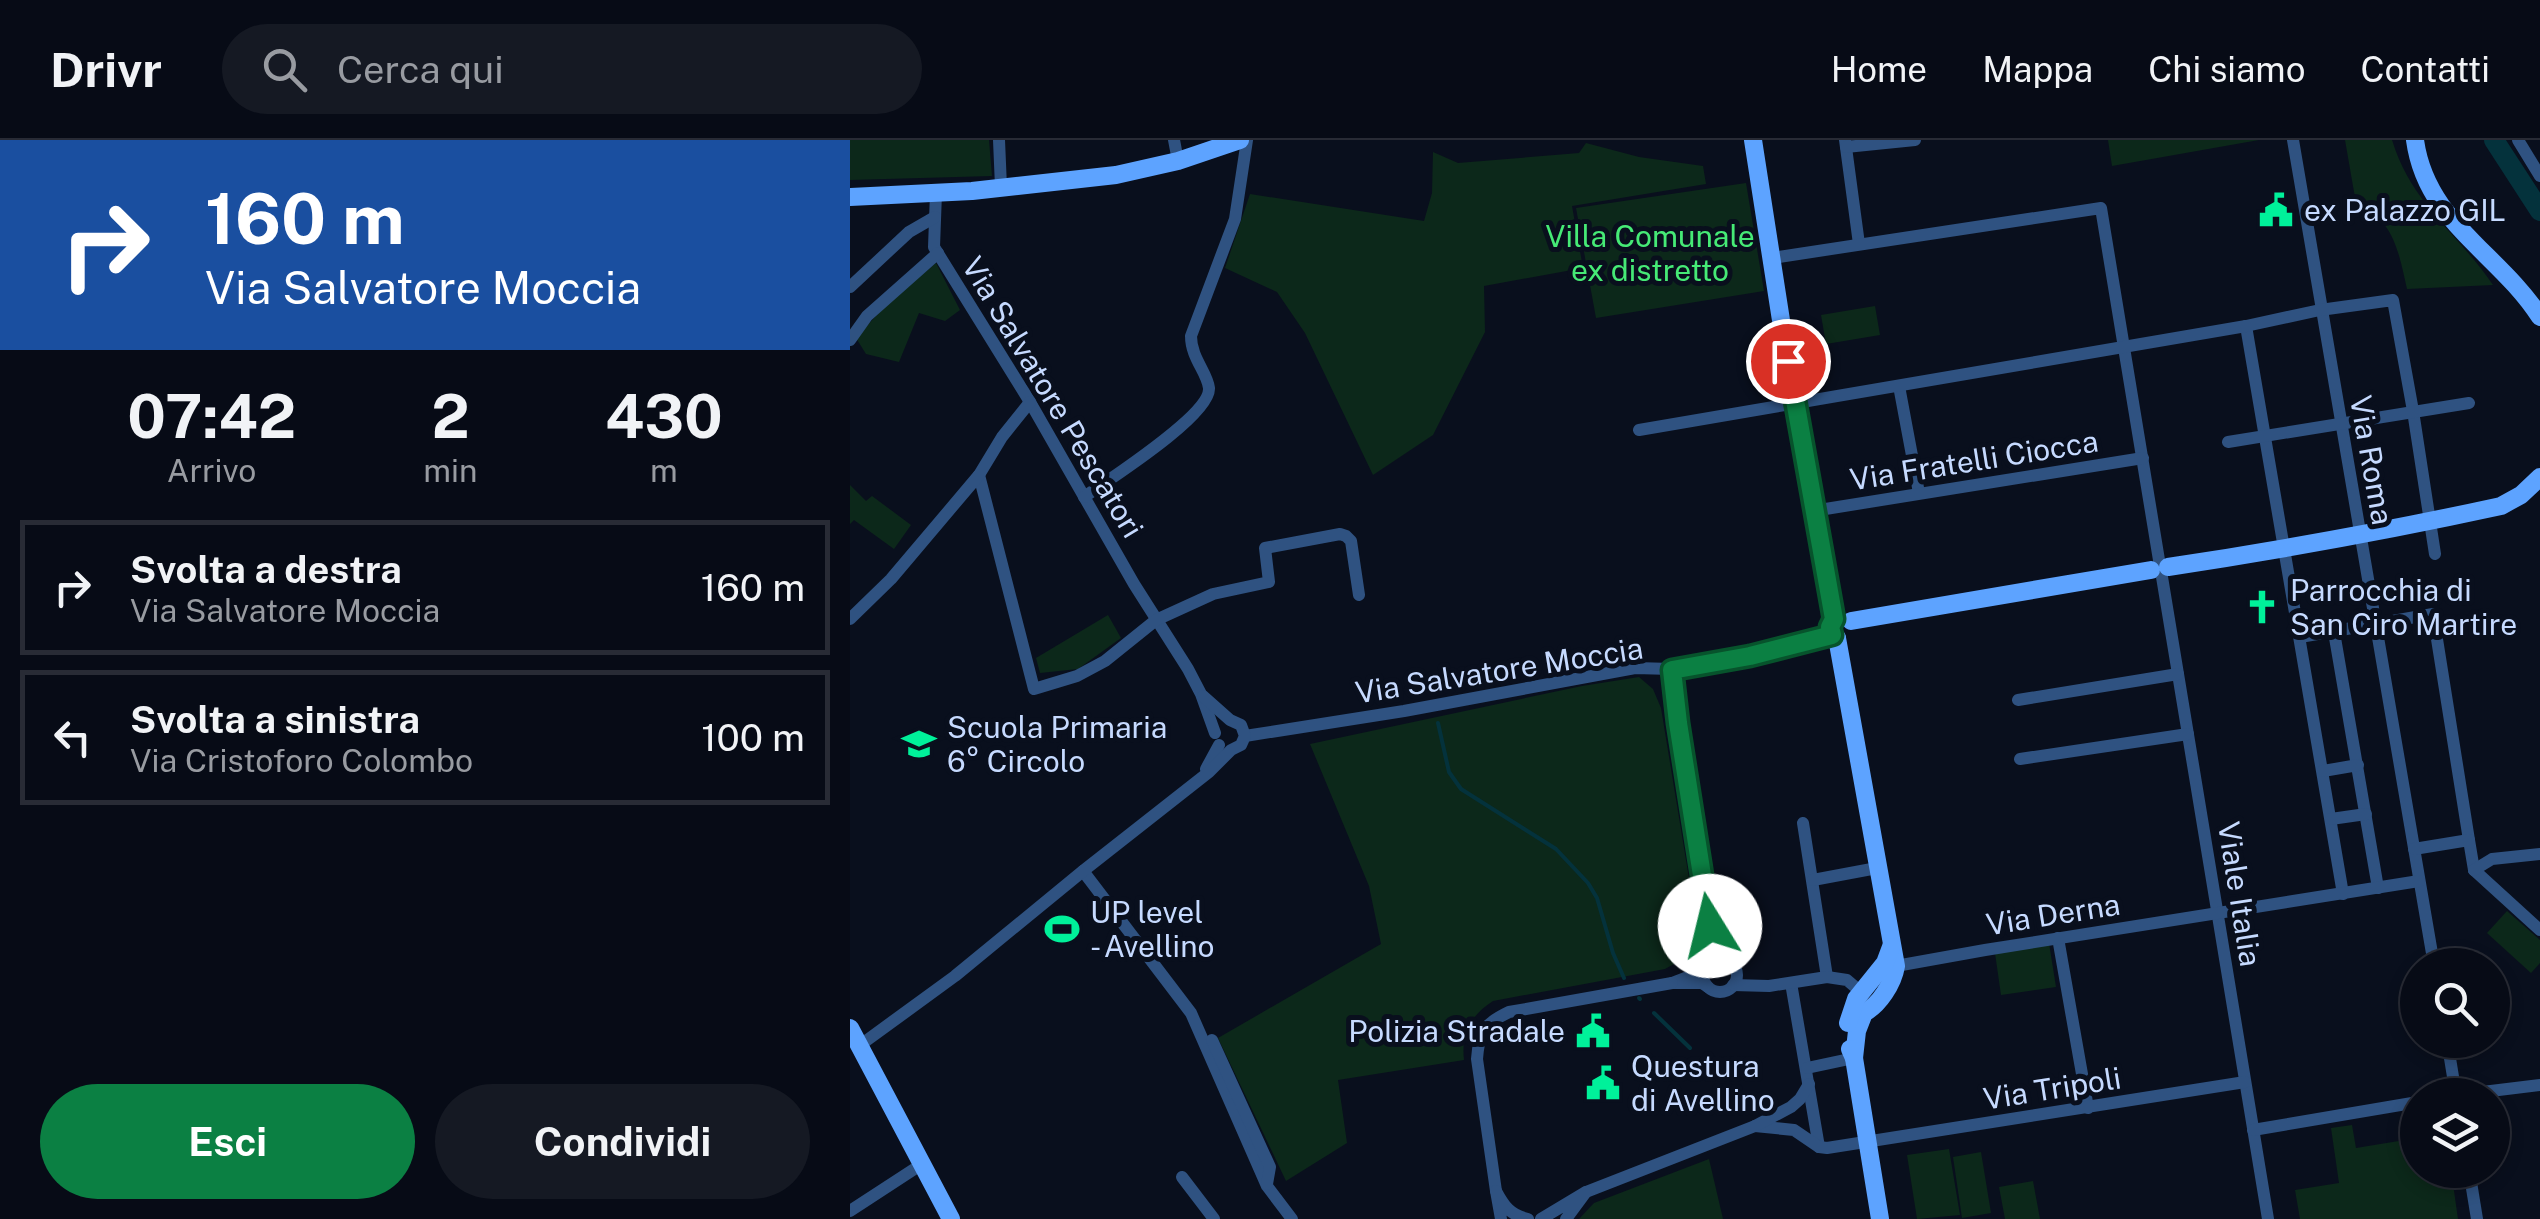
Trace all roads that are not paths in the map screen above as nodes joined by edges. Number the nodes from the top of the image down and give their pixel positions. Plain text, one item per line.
1 (1000, 140) edge
2 (1174, 140) edge
3 (1243, 140) edge
4 (1753, 140) edge
5 (1916, 140) edge
6 (2292, 140) edge
7 (2415, 140) edge
8 (2518, 140) edge
9 (1845, 144) edge
10 (1178, 161) junction
11 (2540, 176) edge
12 (1001, 187) junction
13 (936, 192) junction
14 (850, 197) edge
15 (935, 216) junction
16 (1859, 244) junction
17 (938, 253) junction
18 (1772, 258) junction
19 (850, 286) edge
20 (2320, 310) junction
21 (2540, 318) edge
22 (2246, 326) junction
23 (850, 340) edge
24 (2124, 345) junction
25 (1899, 386) junction
26 (1030, 402) junction
27 (2468, 403) dead end
28 (1794, 404) junction
29 (2413, 411) junction
30 (2340, 424) junction
31 (1638, 430) dead end
32 (2266, 434) junction
33 (2228, 442) dead end
34 (2143, 458) junction
35 (979, 476) junction
36 (2540, 477) edge
37 (1919, 493) junction
38 (1084, 497) junction
39 (1813, 511) junction
40 (2429, 520) junction
41 (2359, 535) junction
42 (2285, 548) junction
43 (2435, 554) dead end
44 (2160, 568) junction
45 (1359, 595) dead end
46 (850, 619) edge
47 (1156, 620) junction
48 (2375, 624) junction
49 (1839, 628) junction
50 (2334, 632) junction
51 (2300, 637) junction
52 (1672, 670) junction
53 (2178, 674) junction
54 (1202, 694) junction
55 (2018, 700) dead end
56 (1239, 727) junction
57 (2188, 734) junction
58 (1222, 743) junction
59 (2020, 759) dead end
60 (2358, 765) junction
61 (2323, 771) junction
62 (2366, 814) junction
63 (2331, 820) junction
64 (1803, 824) dead end
65 (2469, 840) junction
66 (2414, 849) junction
67 (2540, 854) edge
68 (1877, 868) junction
69 (1083, 870) junction
70 (2474, 870) junction
71 (1813, 880) junction
72 (2419, 881) junction
73 (2378, 888) junction
74 (2343, 894) junction
75 (2218, 914) junction
76 (1710, 926) junction
77 (2540, 930) edge
78 (2058, 938) junction
79 (1892, 947) junction
80 (2431, 948) edge
81 (1724, 958) junction
82 (1707, 964) junction
83 (1896, 966) junction
84 (1828, 977) junction
85 (1672, 983) junction
86 (1791, 983) junction
87 (1734, 985) junction
88 (1708, 987) junction
89 (1866, 997) junction
90 (855, 1037) edge
91 (1212, 1040) dead end
92 (1854, 1058) junction
93 (1807, 1068) junction
94 (2245, 1082) junction
95 (1808, 1084) junction
96 (2540, 1085) edge
97 (2510, 1089) edge
98 (2400, 1105) edge
99 (1791, 1107) junction
100 (2088, 1108) junction
101 (1755, 1126) junction
102 (1794, 1130) junction
103 (2253, 1130) junction
104 (1867, 1142) junction
105 (1819, 1147) junction
106 (922, 1164) junction
107 (1182, 1177) dead end
108 (1267, 1186) junction
109 (2472, 1188) edge
110 (1496, 1190) junction
111 (1586, 1192) junction
112 (850, 1211) edge
113 (951, 1219) edge
114 (1214, 1219) edge
115 (1292, 1219) edge
116 (1501, 1219) edge
117 (1528, 1219) edge
118 (1541, 1219) edge
119 (1566, 1219) edge
120 (1880, 1219) edge
121 (2268, 1219) edge
122 (2478, 1219) edge

1 - 12 street
2 - 10 street
3 - 10 street
3 - 38 street
4 - 18 street
5 - 9 street
6 - 20 street, Via Roma
7 - 21 street
8 - 11 street
9 - 16 street
10 - 12 street
12 - 13 street
13 - 14 street
13 - 15 street, Via Salvatore Pescatori
15 - 17 street, Via Salvatore Pescatori
15 - 19 street
16 - 18 street
16 - 24 street, Viale Italia
17 - 23 street
17 - 26 street, Via Salvatore Pescatori
18 - 28 street
20 - 22 street
20 - 29 street
20 - 30 street, Via Roma
22 - 24 street
22 - 32 street
24 - 25 street
24 - 34 street, Viale Italia
25 - 28 street
25 - 37 street
26 - 35 street
26 - 38 street, Via Salvatore Pescatori
27 - 29 street
28 - 31 street
28 - 39 street
29 - 30 street
29 - 40 street
30 - 32 street
30 - 41 street, Via Roma
32 - 33 street
32 - 42 street
34 - 37 street, Via Fratelli Ciocca
34 - 44 street, Viale Italia
35 - 46 street
35 - 47 street
36 - 40 street
37 - 39 street, Via Fratelli Ciocca
38 - 47 street, Via Salvatore Pescatori
39 - 49 street
40 - 41 street
40 - 43 street
41 - 42 street
41 - 48 street, Via Roma
42 - 44 street
42 - 51 street
44 - 49 street
44 - 53 street, Viale Italia
45 - 47 street
47 - 54 street, Via Salvatore Pescatori
48 - 50 street
48 - 65 street
48 - 66 street, Via Roma
49 - 52 street, Via Salvatore Moccia
49 - 68 street
50 - 51 street
50 - 60 street
51 - 61 street
52 - 56 street, Via Salvatore Moccia
52 - 76 street
53 - 55 street
53 - 57 street, Viale Italia
54 - 56 street, Via Salvatore Pescatori
54 - 58 street, Via Salvatore Pescatori
56 - 58 street
56 - 58 street
57 - 59 street
57 - 75 street, Viale Italia
58 - 69 street
60 - 61 street
60 - 62 street
61 - 63 street
62 - 63 street
62 - 73 street
63 - 74 street
64 - 71 street
65 - 66 street
65 - 70 street
66 - 72 street, Via Roma
67 - 70 street
68 - 71 street
68 - 79 street
69 - 90 street
69 - 108 street
70 - 77 street
71 - 84 street
72 - 73 street, Via Derna
72 - 80 street, Via Roma
73 - 74 street, Via Derna
74 - 75 street, Via Derna
75 - 78 street, Via Derna
75 - 94 street, Viale Italia
76 - 81 street
76 - 82 street
78 - 83 street, Via Derna
78 - 100 street
79 - 83 street
79 - 89 street
81 - 82 street
81 - 87 street
82 - 85 street
82 - 88 street
83 - 89 street
84 - 86 street
84 - 89 street
85 - 88 street
85 - 110 street
86 - 87 street
86 - 93 street
87 - 88 street
89 - 92 street
90 - 106 street
91 - 108 street
92 - 93 street
92 - 104 street
93 - 95 street
94 - 100 street, Via Tripoli
94 - 103 street, Viale Italia
95 - 99 street
95 - 105 street
96 - 97 street
98 - 103 street
99 - 101 street
99 - 102 street
100 - 104 street, Via Tripoli
101 - 102 street
101 - 111 street
102 - 105 street
103 - 121 street, Viale Italia
104 - 105 street, Via Tripoli
104 - 120 street
106 - 112 street
106 - 113 street
107 - 114 street
108 - 115 street
109 - 122 street
110 - 116 street
110 - 117 street
111 - 118 street
111 - 119 street

